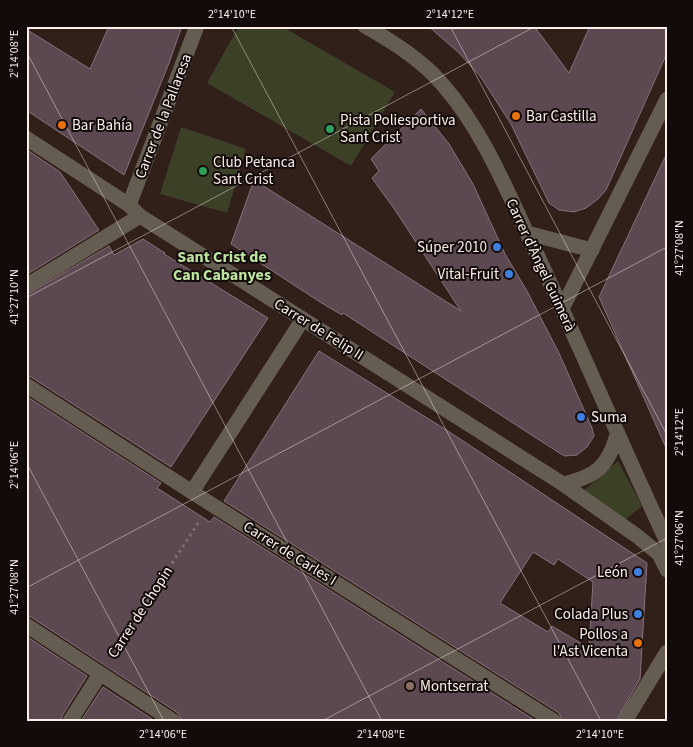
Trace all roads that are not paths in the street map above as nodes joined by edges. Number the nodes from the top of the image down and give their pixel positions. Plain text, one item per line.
1 (197, 26) edge
2 (365, 26) edge
3 (667, 99) edge
4 (26, 138) edge
5 (134, 210) junction
6 (527, 233) junction
7 (592, 250) junction
8 (26, 286) edge
9 (562, 309) junction
10 (303, 319) junction
11 (26, 385) edge
12 (617, 435) junction
13 (563, 484) junction
14 (192, 492) junction
15 (667, 542) edge
16 (667, 570) edge
17 (26, 625) edge
18 (667, 652) edge
19 (100, 674) junction
20 (70, 721) edge
21 (173, 721) edge
22 (554, 721) edge
23 (625, 721) edge

1 - 5 street, Carrer de la Pallaresa
2 - 6 street, Carrer d'Àngel Guimerà
3 - 7 street
4 - 5 street, Carrer de Felip II
5 - 8 street
5 - 10 street, Carrer de Felip II
6 - 7 street
6 - 9 street, Carrer d'Àngel Guimerà
7 - 9 street
9 - 12 street, Carrer d'Àngel Guimerà
10 - 13 street, Carrer de Felip II
10 - 14 street
11 - 14 street, Carrer de Carles I
12 - 13 street
12 - 15 street, Carrer d'Àngel Guimerà
13 - 16 street, Carrer de Felip II
14 - 22 street, Carrer de Carles I
17 - 19 street
18 - 23 street
19 - 20 street, Carrer de Chopin
19 - 21 street

